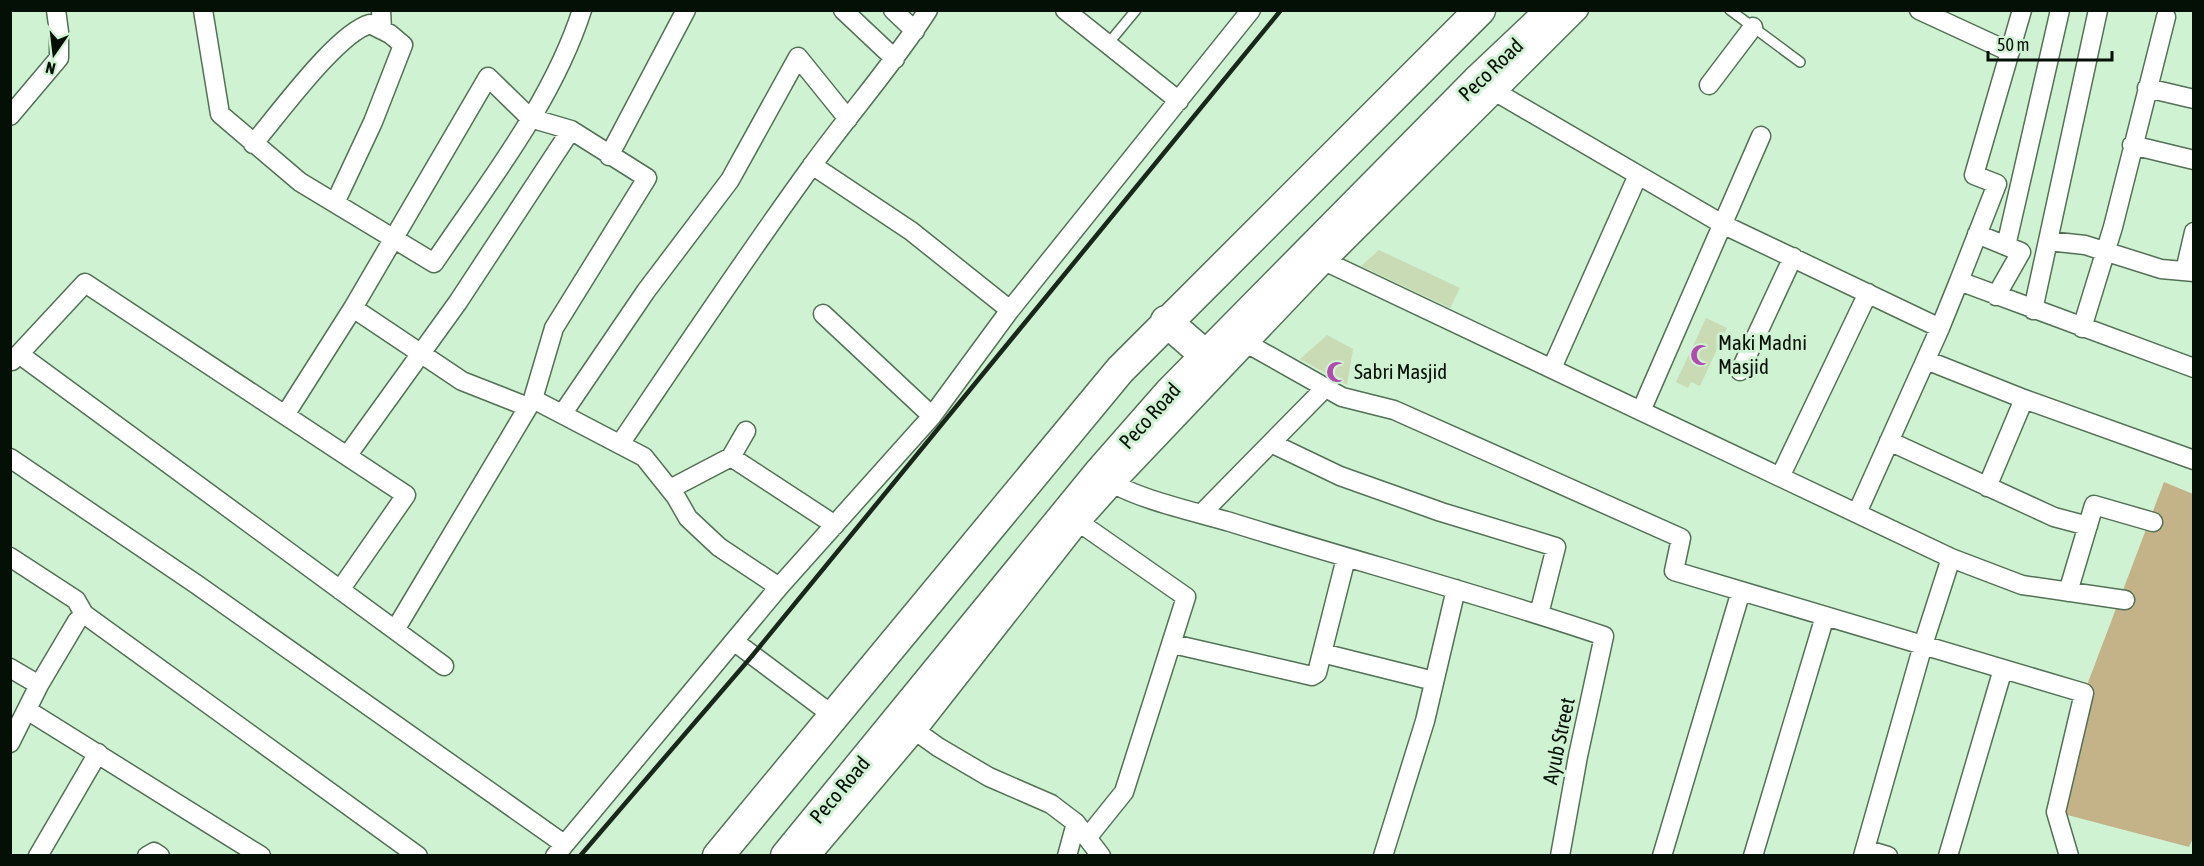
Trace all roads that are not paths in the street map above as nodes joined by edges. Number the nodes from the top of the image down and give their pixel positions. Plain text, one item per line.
1 (56, 10) edge
2 (203, 10) edge
3 (381, 10) edge
4 (582, 10) edge
5 (686, 10) edge
6 (843, 10) edge
7 (893, 10) edge
8 (928, 10) edge
9 (1065, 10) edge
10 (1136, 10) edge
11 (1251, 10) edge
12 (1480, 10) edge
13 (1552, 10) edge
14 (1579, 10) edge
15 (1730, 10) edge
16 (1919, 10) edge
17 (2022, 10) edge
18 (2060, 10) edge
19 (2098, 10) edge
20 (2166, 16) dead end
21 (1753, 27) junction
22 (382, 30) junction
23 (915, 31) junction
24 (1107, 45) junction
25 (2010, 52) junction
26 (895, 59) junction
27 (1800, 62) dead end
28 (1709, 85) dead end
29 (1487, 87) junction
30 (2148, 88) junction
31 (2193, 99) edge
32 (1179, 101) junction
33 (10, 116) edge
34 (530, 118) junction
35 (848, 119) junction
36 (571, 130) junction
37 (1761, 136) dead end
38 (253, 144) junction
39 (2133, 145) junction
40 (609, 156) junction
41 (2193, 160) edge
42 (812, 165) junction
43 (1638, 175) junction
44 (335, 203) junction
45 (1724, 225) junction
46 (2193, 232) edge
47 (1977, 234) junction
48 (392, 238) junction
49 (2048, 241) junction
50 (2006, 246) junction
51 (2104, 250) junction
52 (1793, 257) junction
53 (1316, 258) junction
54 (2189, 272) edge
55 (1959, 281) junction
56 (1868, 293) junction
57 (1996, 296) junction
58 (353, 308) junction
59 (1010, 310) junction
60 (2033, 310) junction
61 (823, 314) dead end
62 (1166, 321) junction
63 (1940, 328) junction
64 (2082, 328) junction
65 (1248, 344) junction
66 (419, 353) junction
67 (1205, 355) junction
68 (15, 358) edge
69 (1926, 360) junction
70 (2193, 368) edge
71 (1552, 369) junction
72 (1740, 371) dead end
73 (1326, 387) junction
74 (2025, 399) junction
75 (531, 403) junction
76 (1641, 411) junction
77 (563, 413) junction
78 (285, 414) junction
79 (932, 416) junction
80 (746, 431) dead end
81 (1889, 441) junction
82 (1271, 443) junction
83 (620, 444) junction
84 (347, 456) junction
85 (730, 457) junction
86 (10, 458) edge
87 (2193, 460) edge
88 (1780, 477) junction
89 (1106, 479) junction
90 (1987, 487) junction
91 (670, 489) junction
92 (1202, 513) junction
93 (1857, 513) junction
94 (2153, 522) dead end
95 (1080, 523) junction
96 (835, 525) junction
97 (2088, 526) junction
98 (10, 557) edge
99 (1346, 558) junction
100 (1951, 558) junction
101 (779, 587) junction
102 (1456, 589) junction
103 (340, 590) junction
104 (1741, 591) junction
105 (2067, 592) junction
106 (2125, 600) dead end
107 (1539, 614) junction
108 (1825, 616) junction
109 (77, 621) dead end
110 (395, 630) junction
111 (735, 642) junction
112 (1173, 644) junction
113 (1923, 645) junction
114 (1322, 653) junction
115 (444, 666) dead end
116 (10, 668) edge
117 (2003, 669) junction
118 (1434, 681) junction
119 (39, 685) junction
120 (27, 710) junction
121 (835, 717) junction
122 (908, 725) junction
123 (10, 743) edge
124 (98, 753) junction
125 (1076, 823) junction
126 (1087, 838) junction
127 (559, 850) edge
128 (1864, 852) edge
129 (38, 855) edge
130 (147, 855) edge
131 (160, 855) edge
132 (261, 855) edge
133 (418, 855) edge
134 (718, 855) edge
135 (786, 855) edge
136 (811, 855) edge
137 (1067, 855) edge
138 (1101, 855) edge
139 (1383, 855) edge
140 (1560, 855) edge
141 (1662, 855) edge
142 (1753, 855) edge
143 (1888, 855) edge
144 (1948, 855) edge
145 (2069, 855) edge

1 - 33 street
2 - 38 street
3 - 22 street
4 - 34 street
5 - 40 street
6 - 26 street
7 - 23 street
8 - 23 street
9 - 24 street
10 - 24 lane
11 - 32 street
12 - 62 main road
13 - 29 main road, Peco Road
14 - 29 street
15 - 21 lane
16 - 25 street
17 - 25 street
18 - 50 street
19 - 49 street
20 - 30 street
21 - 27 lane
21 - 28 street
22 - 38 street
22 - 44 street
23 - 26 street
24 - 32 street
25 - 47 street
26 - 35 street
29 - 43 street
29 - 53 main road, Peco Road
30 - 31 street
30 - 39 street
32 - 59 street
34 - 36 street
34 - 48 street
34 - 48 street
35 - 42 street
35 - 77 street
36 - 40 street
36 - 66 street
37 - 45 street
38 - 44 street
39 - 41 street
39 - 51 street
40 - 75 street
42 - 59 street
42 - 83 street
43 - 45 street
43 - 71 street
44 - 48 street
45 - 52 street
45 - 76 street
46 - 54 street
47 - 50 street
47 - 55 street
48 - 58 street
49 - 51 street
49 - 60 street
50 - 57 street
51 - 54 street
51 - 64 street
52 - 56 street
52 - 72 street
53 - 65 street
53 - 67 main road, Peco Road
53 - 71 street
55 - 57 street
55 - 63 street
56 - 63 street
56 - 88 street
57 - 60 street
58 - 66 street
58 - 78 street
59 - 79 street
60 - 64 street
61 - 79 street
62 - 67 main road
62 - 121 main road
63 - 69 street
64 - 70 street
65 - 73 street
65 - 89 street
66 - 75 street
66 - 84 street
67 - 89 main road, Peco Road
68 - 78 street
68 - 103 street
69 - 74 street
69 - 81 street
71 - 76 street
73 - 82 street
73 - 104 street
74 - 87 street
74 - 90 street
75 - 77 street
75 - 110 street
76 - 88 street
77 - 83 street
78 - 84 street
79 - 96 street
80 - 85 street
81 - 90 street
81 - 93 street
82 - 92 street
82 - 107 street
83 - 91 street
84 - 103 street
85 - 91 street
85 - 96 street
86 - 127 street
88 - 93 street
89 - 92 street
89 - 95 street
89 - 122 main road, Peco Road
90 - 97 street
91 - 101 street
92 - 99 street
93 - 100 street
94 - 97 street
95 - 112 street
95 - 122 street
96 - 101 street
97 - 105 street
98 - 133 street
99 - 102 street
99 - 114 street
100 - 105 street
100 - 113 street
101 - 111 street
102 - 107 street
102 - 118 street
103 - 110 street
104 - 108 street
104 - 141 street
105 - 106 street
107 - 140 street, Ayub Street
108 - 113 street
108 - 142 street
109 - 119 street
110 - 115 street
111 - 121 street
111 - 127 street
112 - 114 street
112 - 126 street
113 - 117 street
113 - 128 street
114 - 118 street
116 - 119 street
117 - 144 street
117 - 145 street
118 - 139 street
119 - 120 street
120 - 123 street
120 - 124 street
121 - 134 main road
122 - 125 street
122 - 135 main road, Peco Road
122 - 136 street
124 - 129 street
124 - 132 street
125 - 126 street
125 - 137 street
126 - 138 street
128 - 143 street
130 - 131 street

